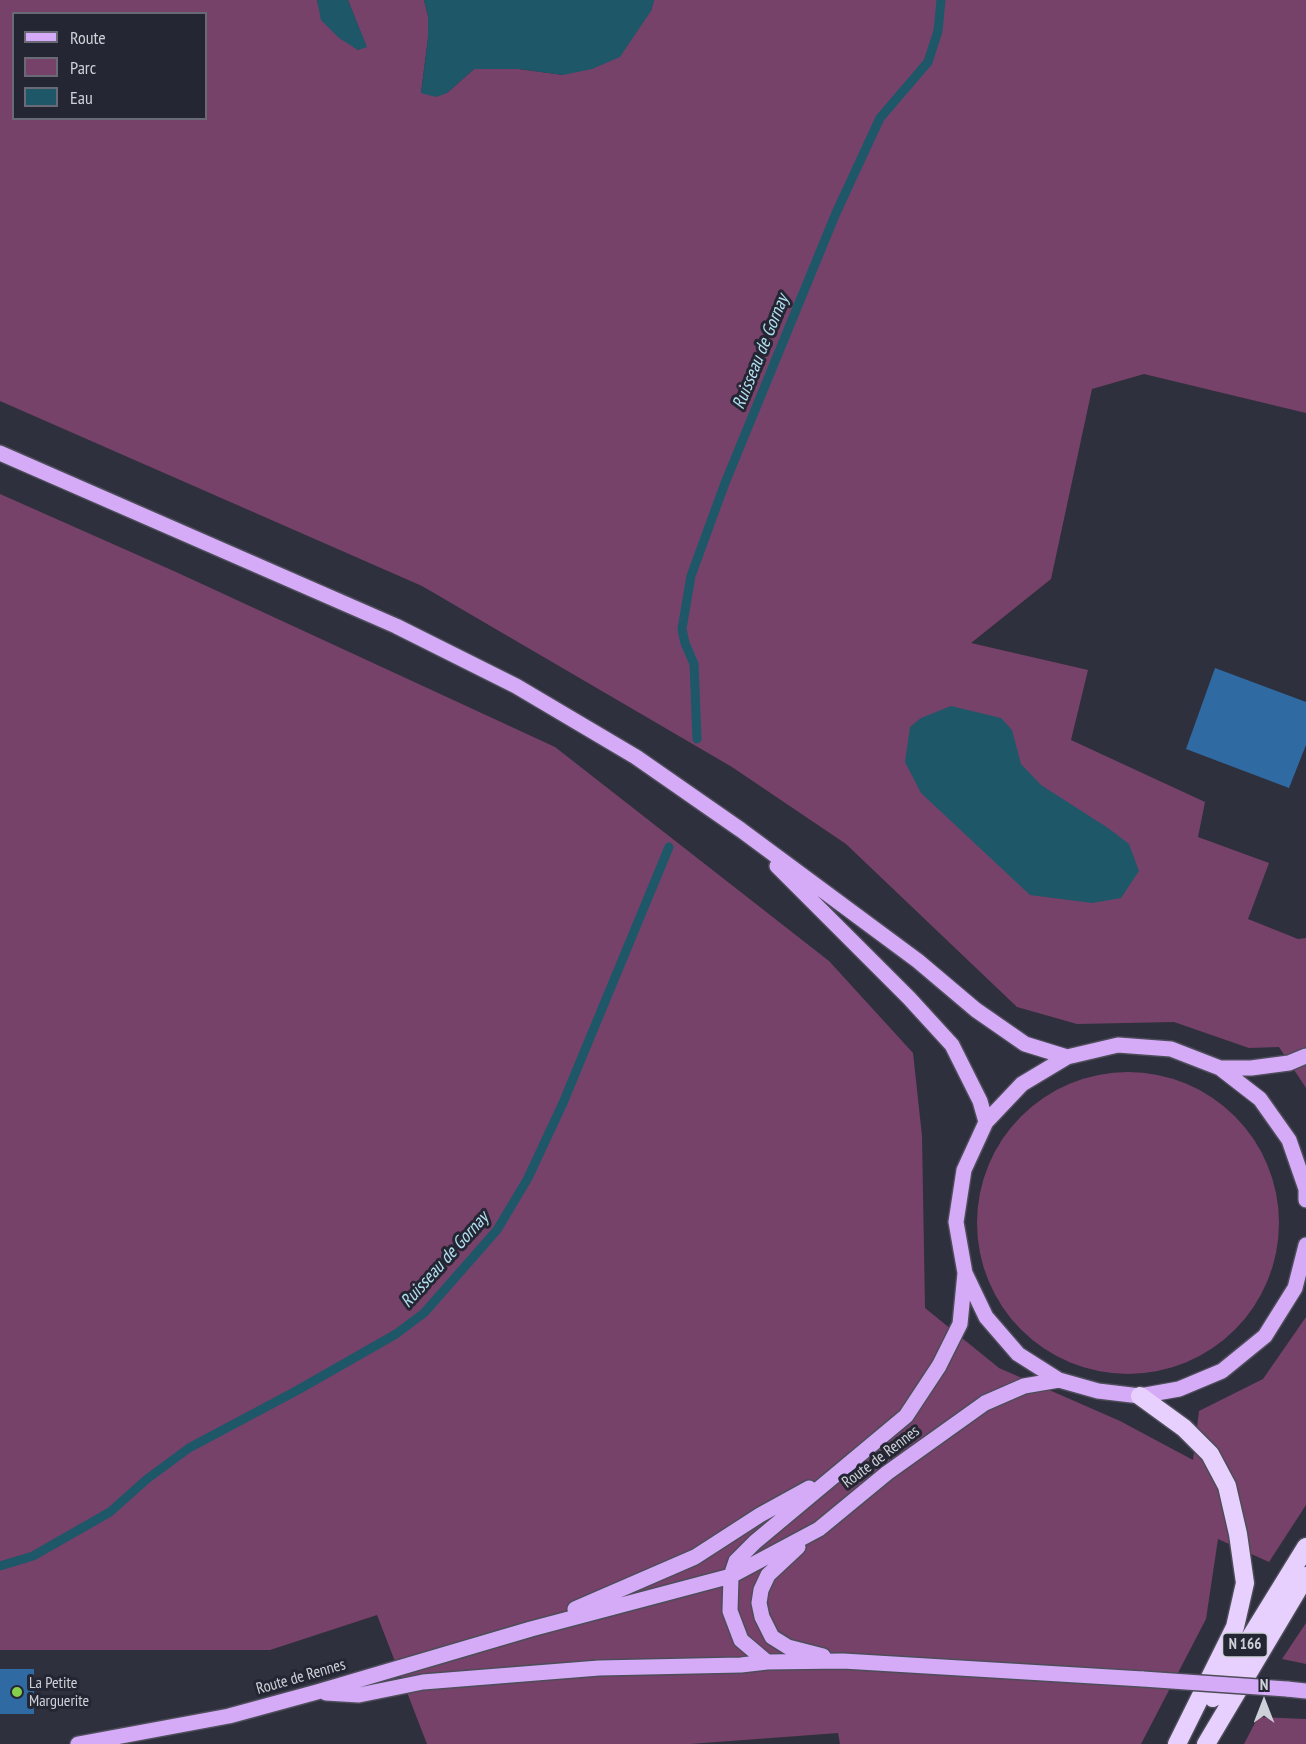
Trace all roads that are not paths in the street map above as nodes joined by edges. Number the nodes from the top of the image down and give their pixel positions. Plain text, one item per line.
1 (0, 453) edge
2 (741, 830) junction
3 (1306, 1056) edge
4 (1067, 1057) junction
5 (1220, 1068) junction
6 (986, 1122) junction
7 (1306, 1200) edge
8 (1306, 1245) edge
9 (965, 1273) junction
10 (1306, 1275) edge
11 (1295, 1288) junction
12 (1059, 1380) junction
13 (1140, 1396) junction
14 (843, 1468) junction
15 (819, 1529) junction
16 (1306, 1547) edge
17 (730, 1576) junction
18 (1306, 1576) edge
19 (531, 1629) junction
20 (843, 1661) junction
21 (767, 1662) junction
22 (1306, 1691) edge
23 (317, 1692) junction
24 (78, 1744) edge
25 (1177, 1744) edge
26 (1184, 1744) edge
27 (1206, 1744) edge

1 - 2 main road
2 - 4 main road
2 - 6 main road
3 - 5 main road
4 - 5 main road
4 - 6 main road
5 - 7 main road
6 - 9 main road
8 - 11 main road
9 - 12 main road
9 - 14 main road, Route de Rennes
10 - 11 main road
11 - 13 main road
12 - 13 main road
12 - 15 main road, Route de Rennes
13 - 25 highway
14 - 17 main road, Route de Rennes
14 - 19 main road, Route de Rennes
15 - 17 main road, Route de Rennes
15 - 20 main road
16 - 26 highway, N 166
17 - 19 main road, Route de Rennes
17 - 21 main road
18 - 27 highway, N 166
19 - 23 main road, Route de Rennes
20 - 21 main road
20 - 22 main road, bridge
21 - 23 main road
23 - 24 main road, Route de Rennes

